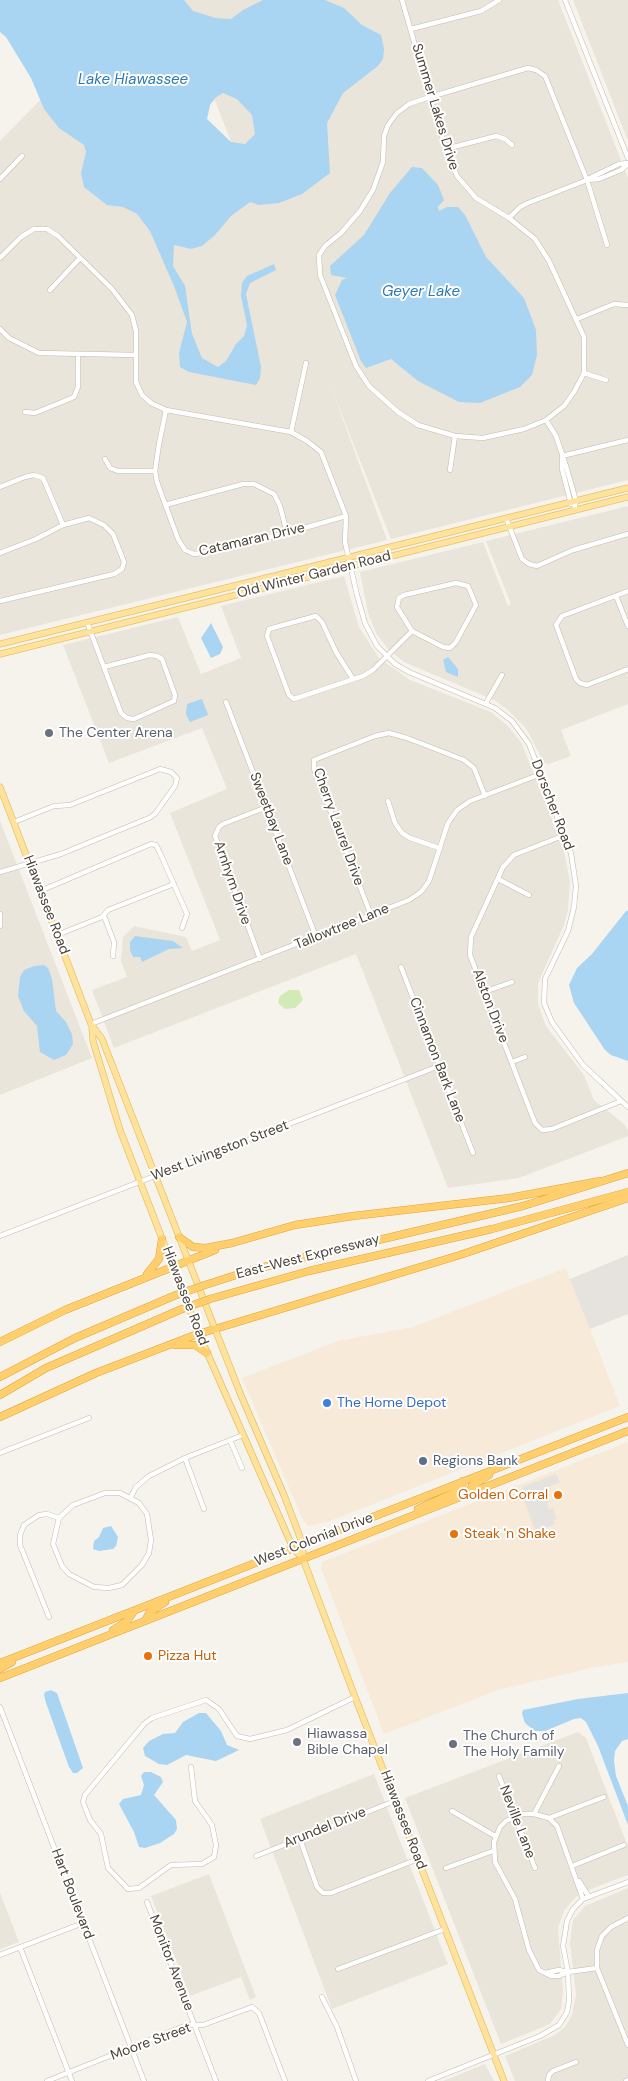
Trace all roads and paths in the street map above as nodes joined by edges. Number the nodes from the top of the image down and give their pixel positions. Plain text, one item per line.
1 (402, 0) edge
2 (499, 0) edge
3 (565, 0) edge
4 (411, 30) junction
5 (430, 96) junction
6 (512, 145) dead end
7 (446, 149) junction
8 (22, 156) dead end
9 (628, 158) edge
10 (628, 164) edge
11 (0, 178) edge
12 (587, 180) junction
13 (509, 218) junction
14 (607, 245) dead end
15 (0, 258) edge
16 (80, 258) junction
17 (50, 290) dead end
18 (628, 305) edge
19 (577, 319) junction
20 (0, 329) edge
21 (78, 354) junction
22 (136, 355) junction
23 (306, 363) dead end
24 (584, 373) junction
25 (606, 380) dead end
26 (166, 410) junction
27 (26, 412) dead end
28 (546, 420) junction
29 (290, 432) junction
30 (455, 436) junction
31 (628, 440) edge
32 (562, 456) junction
33 (105, 459) dead end
34 (450, 470) dead end
35 (155, 471) junction
36 (0, 487) edge
37 (628, 488) edge
38 (628, 497) edge
39 (573, 502) junction
40 (165, 505) junction
41 (574, 510) junction
42 (346, 516) junction
43 (506, 518) junction
44 (63, 525) junction
45 (509, 526) junction
46 (287, 533) junction
47 (628, 534) edge
48 (0, 553) edge
49 (349, 557) junction
50 (351, 565) junction
51 (628, 592) edge
52 (616, 596) junction
53 (0, 601) edge
54 (87, 622) junction
55 (628, 626) edge
56 (412, 631) junction
57 (91, 632) junction
58 (0, 644) edge
59 (0, 654) edge
60 (386, 656) junction
61 (104, 667) junction
62 (628, 669) edge
63 (502, 675) dead end
64 (353, 679) junction
65 (226, 702) dead end
66 (486, 703) junction
67 (541, 774) junction
68 (0, 787) edge
69 (485, 796) junction
70 (388, 801) dead end
71 (267, 807) junction
72 (14, 822) junction
73 (565, 835) junction
74 (439, 848) junction
75 (29, 863) junction
76 (0, 872) edge
77 (498, 879) junction
78 (174, 884) junction
79 (40, 891) junction
80 (529, 894) dead end
81 (0, 914) edge
82 (371, 915) junction
83 (104, 916) junction
84 (0, 926) edge
85 (182, 928) dead end
86 (57, 935) junction
87 (316, 937) junction
88 (113, 956) dead end
89 (260, 959) junction
90 (401, 967) dead end
91 (512, 982) dead end
92 (484, 992) junction
93 (91, 1024) junction
94 (525, 1057) dead end
95 (512, 1062) junction
96 (439, 1066) junction
97 (621, 1101) junction
98 (628, 1107) edge
99 (473, 1153) dead end
100 (628, 1173) edge
101 (155, 1176) junction
102 (605, 1181) junction
103 (140, 1182) junction
104 (628, 1192) edge
105 (628, 1198) edge
106 (0, 1236) edge
107 (179, 1237) junction
108 (162, 1239) junction
109 (232, 1243) junction
110 (188, 1259) junction
111 (173, 1266) junction
112 (142, 1278) junction
113 (215, 1329) junction
114 (199, 1334) junction
115 (0, 1342) edge
116 (167, 1346) junction
117 (207, 1353) junction
118 (0, 1377) edge
119 (0, 1395) edge
120 (0, 1417) edge
121 (628, 1417) edge
122 (89, 1418) dead end
123 (620, 1420) junction
124 (626, 1432) edge
125 (243, 1436) junction
126 (230, 1440) junction
127 (0, 1453) edge
128 (185, 1458) junction
129 (504, 1466) junction
130 (242, 1468) dead end
131 (463, 1481) junction
132 (468, 1494) junction
133 (131, 1497) junction
134 (204, 1509) dead end
135 (59, 1518) junction
136 (406, 1518) junction
137 (303, 1545) junction
138 (293, 1548) junction
139 (303, 1559) junction
140 (180, 1593) junction
141 (134, 1611) junction
142 (49, 1617) dead end
143 (145, 1621) junction
144 (98, 1639) junction
145 (30, 1652) junction
146 (0, 1663) edge
147 (0, 1669) edge
148 (0, 1678) edge
149 (355, 1697) junction
150 (0, 1707) edge
151 (559, 1766) dead end
152 (191, 1767) dead end
153 (500, 1776) dead end
154 (604, 1797) dead end
155 (395, 1801) junction
156 (452, 1812) dead end
157 (534, 1814) junction
158 (515, 1816) junction
159 (549, 1818) junction
160 (495, 1836) junction
161 (300, 1839) junction
162 (624, 1845) dead end
163 (492, 1851) junction
164 (256, 1856) dead end
165 (418, 1859) junction
166 (572, 1866) junction
167 (446, 1868) dead end
168 (535, 1868) dead end
169 (628, 1882) edge
170 (586, 1898) junction
171 (147, 1902) dead end
172 (628, 1918) edge
173 (83, 1923) junction
174 (445, 1929) junction
175 (20, 1947) junction
176 (0, 1955) edge
177 (597, 1968) junction
178 (338, 1969) dead end
179 (568, 1972) junction
180 (322, 1997) dead end
181 (195, 2025) junction
182 (628, 2045) edge
183 (131, 2048) junction
184 (494, 2054) junction
185 (576, 2062) dead end
186 (69, 2072) junction
187 (47, 2081) edge
188 (72, 2081) edge
189 (144, 2081) edge
190 (216, 2081) edge
191 (285, 2081) edge
192 (356, 2081) edge
193 (428, 2081) edge
194 (504, 2081) edge
195 (548, 2081) edge

1 - 4 street, Summer Lakes Drive
2 - 4 street
3 - 9 street
4 - 5 street, Summer Lakes Drive
5 - 7 street, Summer Lakes Drive
5 - 12 street, Summer Lakes Drive
5 - 30 street, Summer Lakes Drive
6 - 7 street
7 - 13 street, Summer Lakes Drive
8 - 11 street
10 - 12 street
12 - 13 street
12 - 14 street, Summer Lakes Drive
13 - 19 street, Summer Lakes Drive
15 - 16 street
16 - 17 street
16 - 22 street
18 - 19 street
19 - 24 street, Summer Lakes Drive
20 - 21 street
21 - 22 street
21 - 27 street
22 - 26 street
23 - 29 street
24 - 25 street
24 - 28 street, Summer Lakes Drive
26 - 29 street
26 - 35 street, Catamaran Drive
28 - 30 street, Summer Lakes Drive
28 - 32 street
29 - 42 street
30 - 34 street
31 - 32 street
32 - 39 street
33 - 35 street
35 - 40 street, Catamaran Drive
36 - 44 street
37 - 39 main road, Old Winter Garden Road
38 - 41 main road, Old Winter Garden Road
39 - 41 street
39 - 43 main road, Old Winter Garden Road
40 - 46 street, Catamaran Drive
40 - 46 street
41 - 45 main road, Old Winter Garden Road
42 - 46 street, Catamaran Drive
42 - 49 street, Dorscher Road
43 - 45 street
43 - 49 main road, Old Winter Garden Road
44 - 48 street
44 - 53 street
45 - 47 street
45 - 50 main road, Old Winter Garden Road
49 - 50 street, Dorscher Road
49 - 54 main road, Old Winter Garden Road
50 - 57 main road, Old Winter Garden Road
50 - 60 street, Dorscher Road
51 - 52 street
52 - 55 street
52 - 62 street
54 - 57 street
54 - 58 main road, Old Winter Garden Road
56 - 56 street
56 - 60 street
57 - 59 main road, Old Winter Garden Road
57 - 61 street
60 - 64 street
60 - 66 street, Dorscher Road
61 - 61 street
63 - 66 street
64 - 64 street
65 - 71 street, Sweetbay Lane
66 - 67 street, Dorscher Road
67 - 69 street, Tallowtree Lane
67 - 73 street, Dorscher Road
68 - 72 main road, Hiawassee Road
69 - 74 street, Tallowtree Lane
69 - 82 street, Cherry Laurel Drive
70 - 74 street
71 - 87 street, Sweetbay Lane
71 - 89 street, Arnhym Drive
72 - 75 main road, Hiawassee Road
72 - 75 street
73 - 77 street, Alston Drive
73 - 97 street, Dorscher Road
74 - 82 street, Tallowtree Lane
75 - 76 street
75 - 79 main road, Hiawassee Road
77 - 80 street
77 - 92 street, Alston Drive
78 - 79 street
78 - 83 street
78 - 85 street
79 - 86 main road, Hiawassee Road
81 - 84 street
82 - 87 street, Tallowtree Lane
83 - 86 street
83 - 88 street
86 - 93 main road, Hiawassee Road
87 - 89 street, Tallowtree Lane
89 - 93 street, Tallowtree Lane
90 - 96 street, Cinnamon Bark Lane
91 - 92 street
92 - 95 street, Alston Drive
93 - 101 main road, Hiawassee Road
93 - 103 main road, Hiawassee Road
94 - 95 street
95 - 97 street, Alston Drive
96 - 99 street, Cinnamon Bark Lane
96 - 101 street, West Livingston Street
97 - 98 street, Dorscher Road
100 - 102 highway, East-West Expressway
101 - 103 street, West Livingston Street
101 - 107 main road, Hiawassee Road
102 - 109 highway
102 - 118 highway, East-West Expressway, bridge
103 - 106 street, West Livingston Street
103 - 108 main road, Hiawassee Road
104 - 119 highway, East-West Expressway, bridge
105 - 113 highway
107 - 109 highway
107 - 110 main road, Hiawassee Road
108 - 111 main road, Hiawassee Road
108 - 112 highway
109 - 110 highway
110 - 111 highway
110 - 113 main road, Hiawassee Road
111 - 112 highway
111 - 114 main road, Hiawassee Road
112 - 115 highway
113 - 114 highway
113 - 137 main road, Hiawassee Road
114 - 116 highway
114 - 117 main road, Hiawassee Road
116 - 117 highway
116 - 120 highway
117 - 125 main road, Hiawassee Road
121 - 123 highway, West Colonial Drive
122 - 127 street
123 - 124 highway
123 - 129 highway, West Colonial Drive
124 - 132 highway, West Colonial Drive
125 - 126 street
125 - 138 main road, Hiawassee Road
126 - 128 street
126 - 130 street
128 - 133 street
128 - 134 street
129 - 131 highway, West Colonial Drive
129 - 132 highway
131 - 136 highway
131 - 137 highway, West Colonial Drive
132 - 136 highway, West Colonial Drive
133 - 135 street
133 - 135 street
135 - 142 street
136 - 139 highway, West Colonial Drive
137 - 138 highway, West Colonial Drive
137 - 139 main road, Hiawassee Road
138 - 139 main road, Hiawassee Road
138 - 140 highway, West Colonial Drive
139 - 143 highway, West Colonial Drive
139 - 149 main road, Hiawassee Road
140 - 141 highway, West Colonial Drive
140 - 143 highway
141 - 144 highway
141 - 145 highway, West Colonial Drive
143 - 144 highway, West Colonial Drive
144 - 148 highway, West Colonial Drive
145 - 146 highway, West Colonial Drive
145 - 147 highway
149 - 152 street
149 - 155 main road, Hiawassee Road
150 - 173 street, Hart Boulevard
151 - 157 street
153 - 158 street, Neville Lane
154 - 159 street
155 - 161 street, Arundel Drive
155 - 165 main road, Hiawassee Road
156 - 160 street
157 - 158 street
157 - 159 street
158 - 160 street
158 - 168 street, Neville Lane
159 - 166 street
160 - 163 street
161 - 164 street, Arundel Drive
161 - 165 street
162 - 166 street
163 - 167 street
163 - 179 street
165 - 174 main road, Hiawassee Road
166 - 170 street
169 - 170 street
170 - 179 street
171 - 181 street, Monitor Avenue
172 - 177 street
173 - 175 street
173 - 183 street, Hart Boulevard
174 - 178 street
174 - 184 main road, Hiawassee Road
175 - 176 street
175 - 186 street
177 - 179 street
177 - 182 street
179 - 184 street
180 - 192 street
181 - 183 street, Moore Street
181 - 190 street, Monitor Avenue
181 - 191 street, Moore Street
183 - 186 street, Moore Street
183 - 189 street, Hart Boulevard
184 - 193 street
184 - 194 main road, Hiawassee Road
185 - 195 street
186 - 187 street, Moore Street
186 - 188 street

